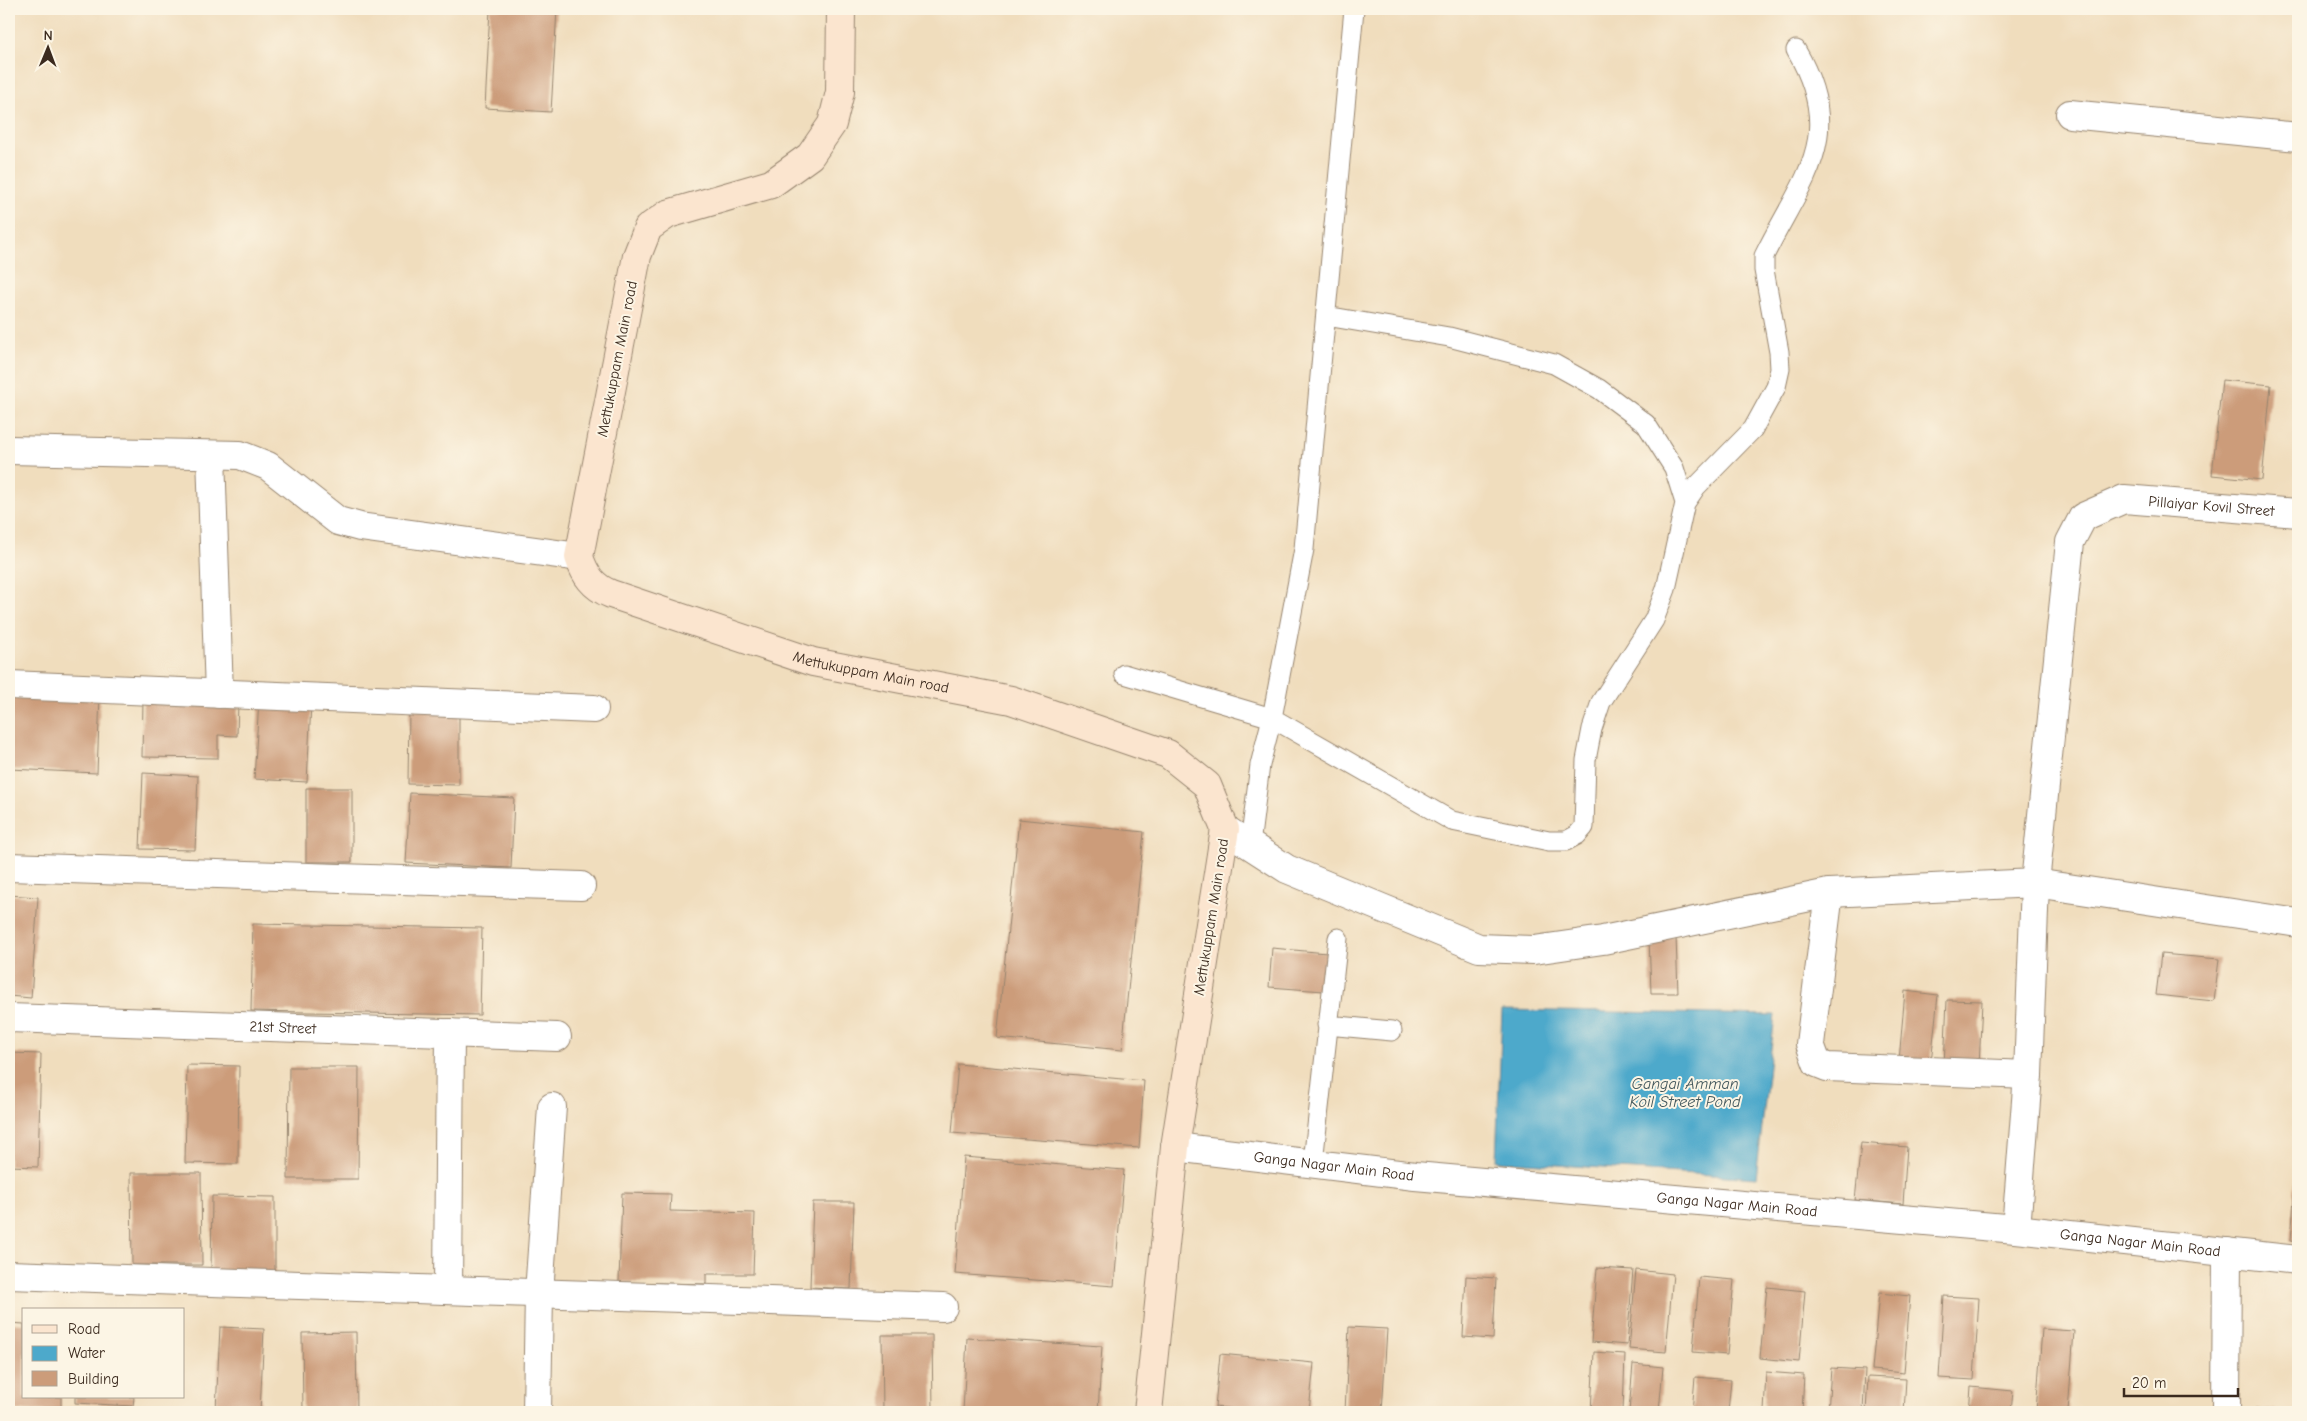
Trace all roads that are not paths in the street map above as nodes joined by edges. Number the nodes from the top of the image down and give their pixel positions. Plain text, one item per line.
1 (841, 9) edge
2 (1354, 9) edge
3 (1796, 50) dead end
4 (2070, 114) dead end
5 (2298, 137) edge
6 (1326, 316) junction
7 (9, 450) edge
8 (212, 455) junction
9 (1685, 503) junction
10 (2298, 513) edge
11 (579, 557) junction
12 (1124, 674) dead end
13 (9, 685) edge
14 (219, 694) junction
15 (594, 709) dead end
16 (1272, 718) junction
17 (1225, 829) junction
18 (1250, 845) junction
19 (9, 867) edge
20 (2035, 883) junction
21 (581, 886) dead end
22 (1829, 893) junction
23 (2298, 923) edge
24 (1338, 938) dead end
25 (9, 1018) edge
26 (1327, 1025) junction
27 (1392, 1031) dead end
28 (450, 1033) junction
29 (557, 1037) dead end
30 (2028, 1075) junction
31 (552, 1107) dead end
32 (1175, 1147) junction
33 (1313, 1162) junction
34 (2016, 1230) junction
35 (2227, 1252) junction
36 (2298, 1260) edge
37 (9, 1275) edge
38 (448, 1290) junction
39 (539, 1293) junction
40 (942, 1306) dead end
41 (536, 1412) edge
42 (1148, 1412) edge
43 (2226, 1412) edge

1 - 11 main road, Mettukuppam Main road
2 - 6 lane
3 - 9 lane
4 - 5 street
6 - 9 lane
6 - 16 lane
7 - 8 street
8 - 11 street
8 - 14 street
9 - 16 lane
10 - 20 street, Pillaiyar Kovil Street
11 - 17 main road, Mettukuppam Main road
12 - 16 lane
13 - 14 street
14 - 15 street
16 - 18 lane
17 - 18 street
17 - 32 main road, Mettukuppam Main road
18 - 22 street
19 - 21 street
20 - 22 street
20 - 23 street
20 - 30 street
22 - 30 street
24 - 26 lane
25 - 28 street, 21st Street
26 - 27 lane
26 - 33 lane
28 - 29 street, 21st Street
28 - 38 street
30 - 34 street
31 - 39 street
32 - 33 street, Ganga Nagar Main Road
32 - 42 main road, Mettukuppam Main road
33 - 34 street, Ganga Nagar Main Road
34 - 35 street, Ganga Nagar Main Road
35 - 36 street, Ganga Nagar Main Road
35 - 43 street
37 - 38 street
38 - 39 street
39 - 40 street
39 - 41 street

